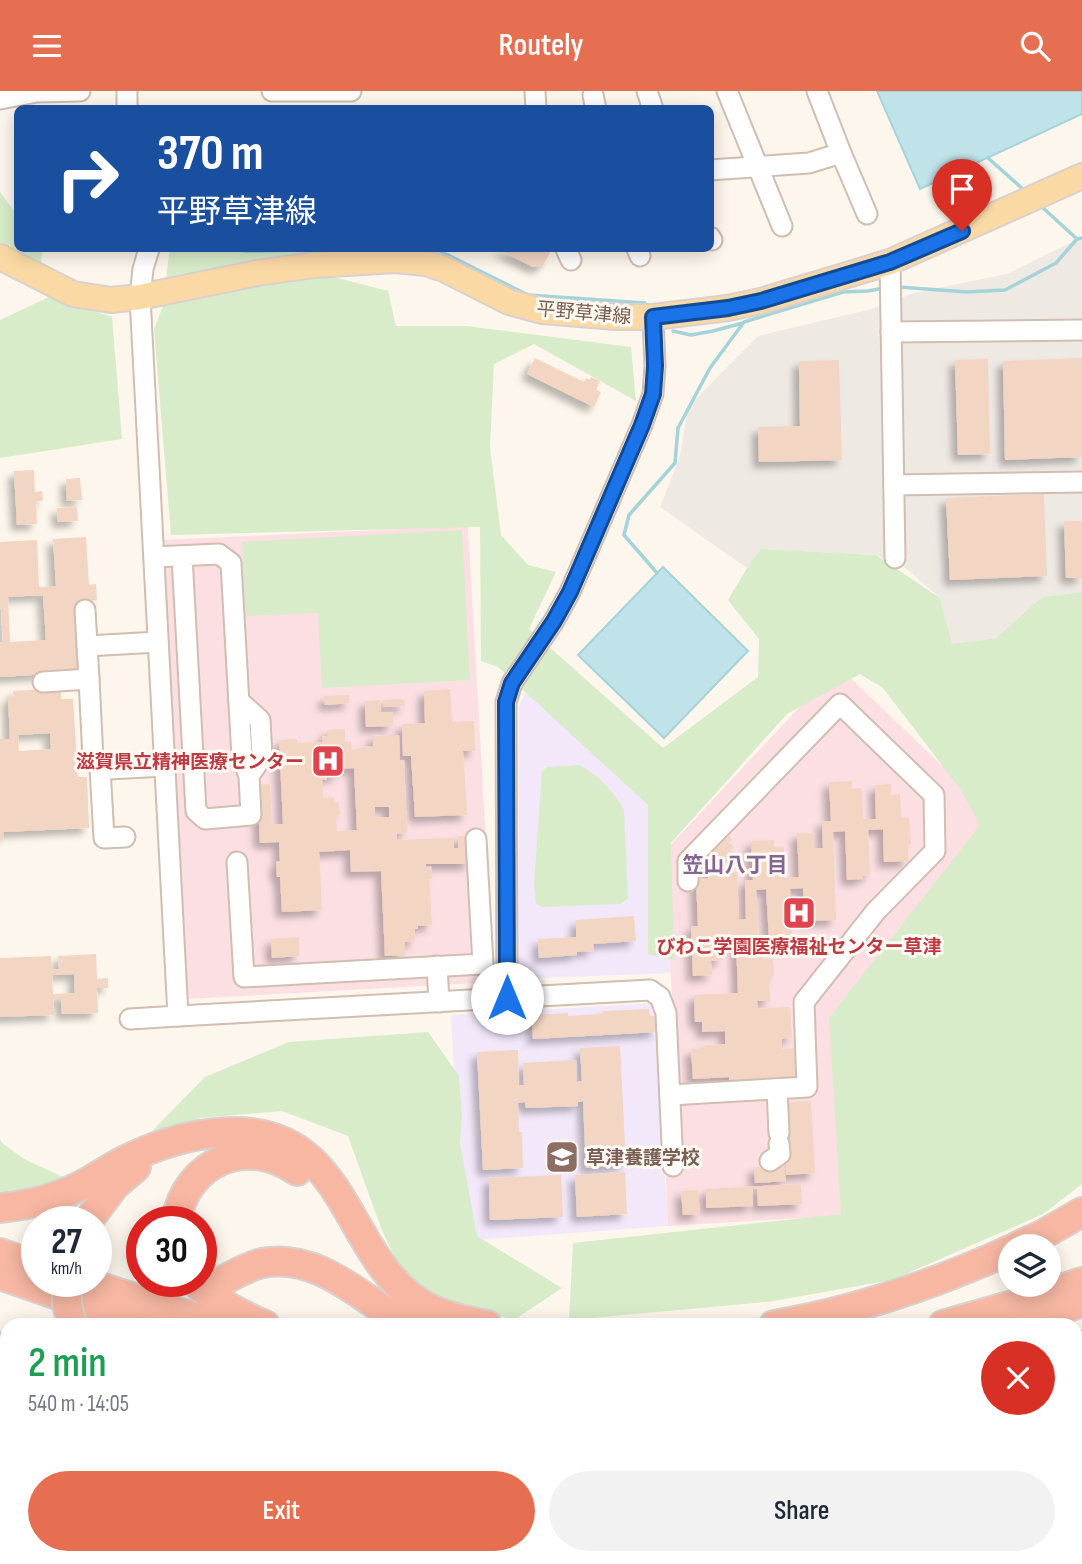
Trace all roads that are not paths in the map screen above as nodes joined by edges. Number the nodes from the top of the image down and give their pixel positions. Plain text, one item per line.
1 (80, 91) edge
2 (272, 91) edge
3 (351, 91) edge
4 (727, 91) edge
5 (817, 91) edge
6 (0, 99) edge
7 (841, 153) junction
8 (758, 167) junction
9 (714, 170) edge
10 (1082, 176) edge
11 (867, 214) dead end
12 (782, 226) dead end
13 (148, 252) edge
14 (0, 257) edge
15 (891, 280) junction
16 (140, 297) junction
17 (653, 317) junction
18 (1082, 330) edge
19 (891, 333) junction
20 (1082, 482) edge
21 (894, 485) junction
22 (182, 556) junction
23 (154, 557) junction
24 (895, 558) dead end
25 (85, 610) dead end
26 (158, 642) junction
27 (87, 646) junction
28 (89, 680) junction
29 (43, 682) dead end
30 (165, 766) junction
31 (100, 768) junction
32 (125, 837) dead end
33 (476, 839) dead end
34 (237, 862) dead end
35 (688, 881) dead end
36 (437, 967) junction
37 (507, 998) junction
38 (439, 1002) junction
39 (178, 1016) junction
40 (130, 1019) dead end
41 (777, 1089) junction
42 (670, 1095) junction
43 (187, 1138) junction
44 (776, 1146) dead end
45 (673, 1166) dead end
46 (99, 1206) edge
47 (178, 1206) edge
48 (0, 1208) edge
49 (1082, 1212) edge
50 (1082, 1230) edge
51 (1044, 1234) edge
52 (1061, 1241) edge
53 (0, 1254) edge
54 (998, 1255) edge
55 (21, 1261) edge
56 (1082, 1270) edge
57 (998, 1271) edge
58 (0, 1275) edge
59 (217, 1278) edge
60 (1082, 1282) edge
61 (112, 1290) edge
62 (67, 1297) edge
63 (212, 1297) edge
64 (1082, 1302) edge
65 (70, 1318) edge
66 (125, 1318) edge
67 (200, 1318) edge
68 (249, 1318) edge
69 (396, 1318) edge
70 (418, 1318) edge
71 (460, 1318) edge
72 (810, 1318) edge
73 (871, 1318) edge
74 (964, 1318) edge
75 (967, 1318) edge
76 (1037, 1318) edge

1 - 6 street
2 - 3 street
4 - 8 street
5 - 7 street
7 - 8 street
7 - 11 street
8 - 9 street
8 - 12 street
10 - 15 main road, 平野草津線
13 - 16 street
14 - 16 main road, 平野草津線
15 - 17 main road, 平野草津線
15 - 19 street
16 - 17 main road, 平野草津線
16 - 23 street
17 - 37 street
18 - 19 street
19 - 21 street
20 - 21 street
21 - 24 street
22 - 22 street
22 - 23 street
23 - 26 street
25 - 27 street
26 - 27 street
26 - 30 street
27 - 28 street
28 - 29 street
28 - 31 street
30 - 31 street
30 - 39 street
31 - 32 street
33 - 36 street
34 - 36 street
35 - 41 street
36 - 38 street
37 - 38 street
37 - 42 street
38 - 39 street
39 - 40 street
41 - 42 street
41 - 44 street
42 - 45 street
43 - 46 highway
43 - 48 highway
43 - 71 highway
47 - 70 highway
49 - 51 highway
50 - 52 highway
53 - 55 highway
54 - 72 highway
56 - 74 highway
57 - 73 highway
58 - 66 highway
59 - 69 highway
60 - 75 highway
61 - 67 highway
62 - 65 highway, bridge
63 - 68 highway
64 - 76 highway

